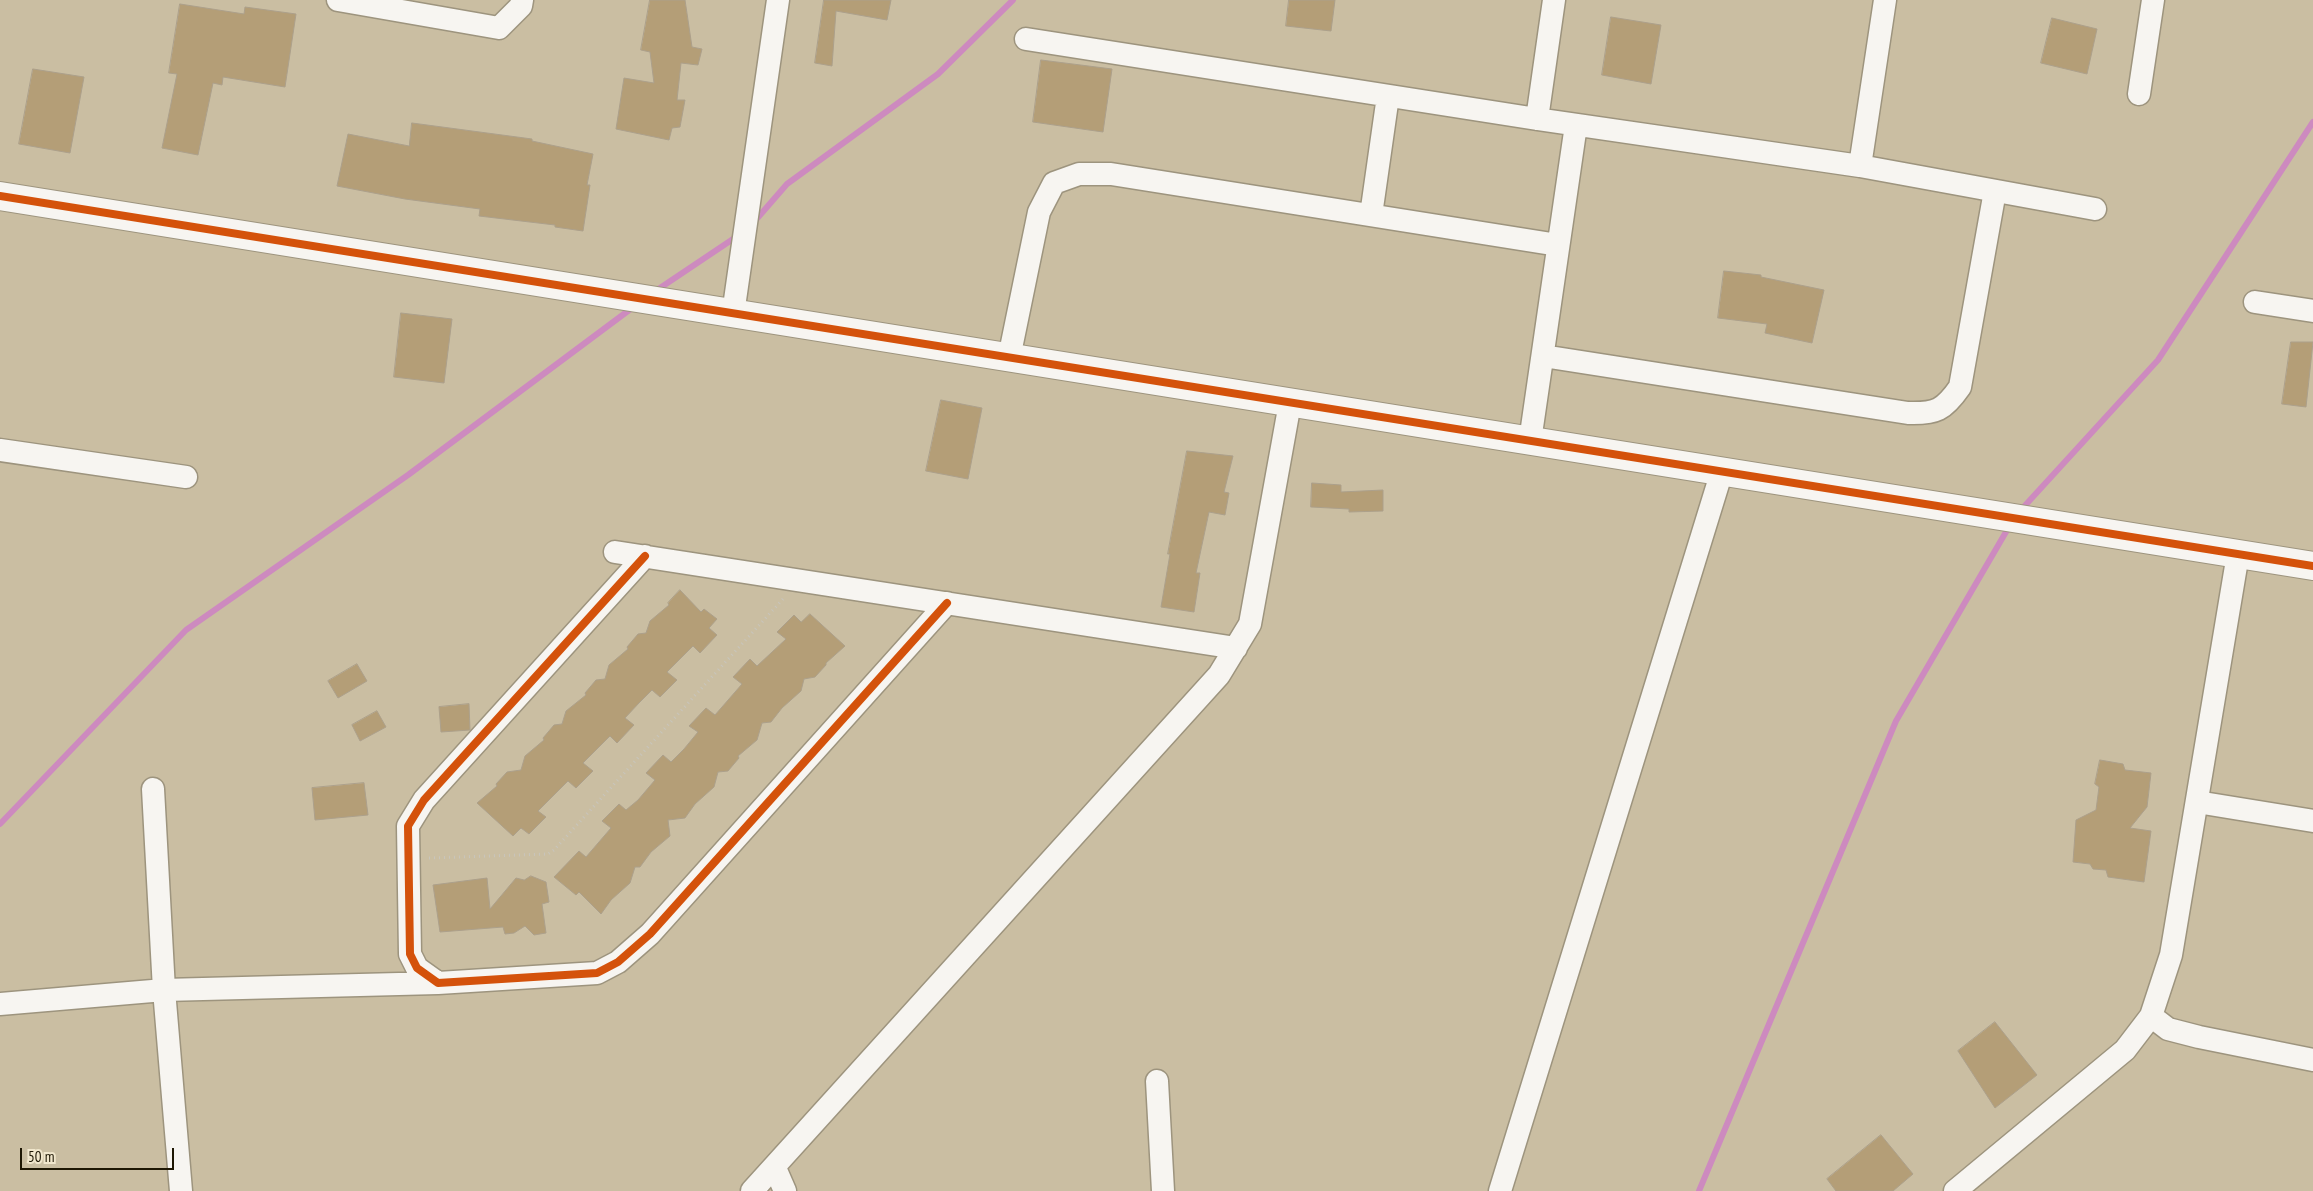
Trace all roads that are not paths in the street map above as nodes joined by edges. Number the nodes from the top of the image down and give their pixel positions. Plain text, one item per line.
1 (338, 0) edge
2 (522, 0) edge
3 (778, 0) edge
4 (1554, 0) edge
5 (1886, 0) edge
6 (2153, 0) edge
7 (1026, 39) dead end
8 (2139, 94) dead end
9 (1388, 96) junction
10 (1537, 119) junction
11 (1576, 125) junction
12 (1860, 166) junction
13 (1996, 191) junction
14 (0, 196) edge
15 (2095, 209) dead end
16 (1371, 215) junction
17 (1558, 245) junction
18 (2255, 302) dead end
19 (2313, 311) edge
20 (733, 314) junction
21 (1543, 356) junction
22 (1009, 358) junction
23 (1290, 402) junction
24 (1530, 441) junction
25 (0, 450) edge
26 (1722, 472) junction
27 (186, 477) dead end
28 (615, 552) dead end
29 (2238, 554) junction
30 (645, 556) junction
31 (2313, 566) edge
32 (946, 603) junction
33 (1236, 648) junction
34 (153, 789) dead end
35 (2196, 802) junction
36 (2313, 821) edge
37 (438, 983) junction
38 (164, 990) junction
39 (0, 1004) edge
40 (2151, 1016) junction
41 (2313, 1060) edge
42 (1157, 1081) dead end
43 (775, 1168) junction
44 (181, 1191) edge
45 (752, 1191) edge
46 (785, 1191) edge
47 (1163, 1191) edge
48 (1500, 1191) edge
49 (1955, 1191) edge

1 - 2 street
3 - 20 street
4 - 10 street
5 - 12 street
6 - 8 street
7 - 9 street
9 - 10 street
9 - 16 street
10 - 11 street
11 - 12 street
11 - 17 street
12 - 13 street
13 - 15 street
13 - 21 street
14 - 20 street
16 - 17 street
16 - 22 street
17 - 21 street
18 - 19 street
20 - 22 street
21 - 24 street
22 - 23 street
23 - 24 street
23 - 33 street
24 - 26 street
25 - 27 street
26 - 29 street
26 - 48 street
28 - 30 street
29 - 31 street
29 - 35 street
30 - 32 street
30 - 37 street
32 - 33 street
32 - 37 street
33 - 43 street
34 - 38 street
35 - 36 street
35 - 40 street
37 - 38 street
38 - 39 street
38 - 44 street
40 - 41 street
40 - 49 street
42 - 47 street
43 - 45 street
43 - 46 street

